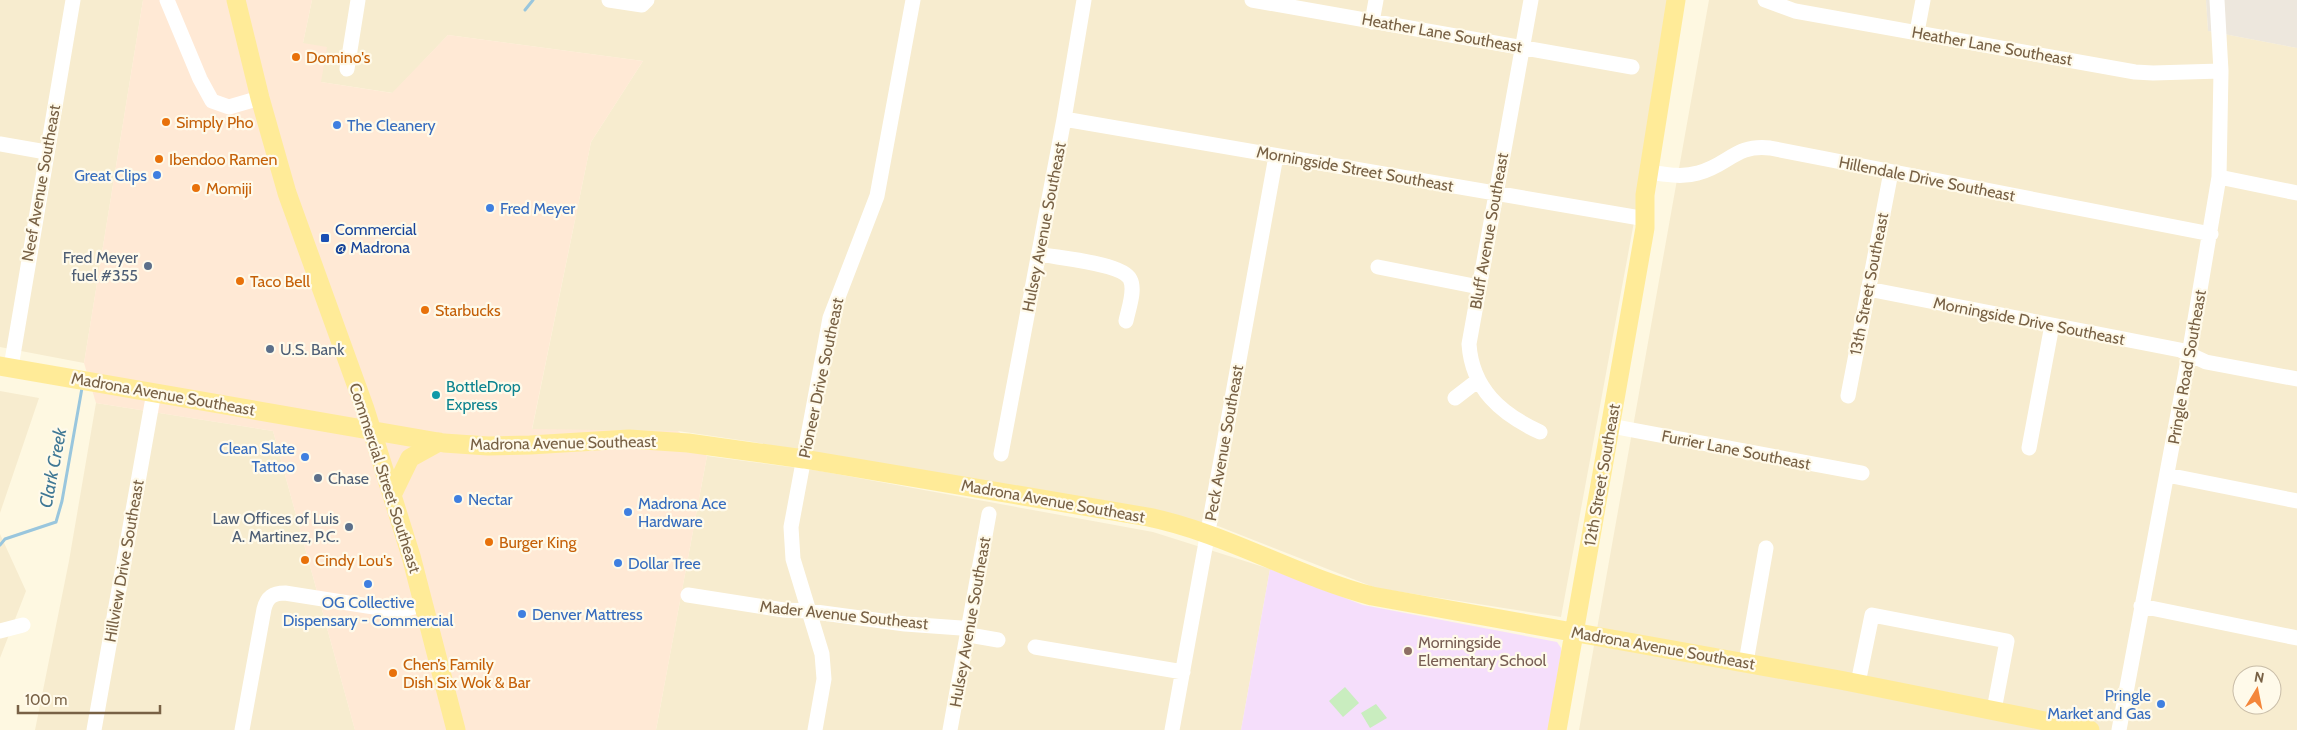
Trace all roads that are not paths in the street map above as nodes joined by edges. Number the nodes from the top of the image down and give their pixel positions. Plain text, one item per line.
1 (73, 0) edge
2 (168, 0) edge
3 (236, 0) edge
4 (358, 0) edge
5 (609, 0) edge
6 (647, 0) edge
7 (913, 0) edge
8 (1084, 0) edge
9 (1252, 0) edge
10 (1376, 0) edge
11 (1530, 0) edge
12 (1676, 0) edge
13 (1685, 0) edge
14 (1765, 0) edge
15 (1922, 0) edge
16 (2217, 0) edge
17 (1372, 22) junction
18 (1917, 32) junction
19 (1523, 47) junction
20 (1632, 67) dead end
21 (347, 69) dead end
22 (2220, 71) junction
23 (260, 98) junction
24 (1064, 119) junction
25 (0, 144) edge
26 (46, 152) junction
27 (1276, 156) junction
28 (1652, 172) junction
29 (1890, 172) junction
30 (2219, 177) junction
31 (1497, 193) junction
32 (2297, 193) edge
33 (1646, 219) junction
34 (2210, 234) junction
35 (1039, 254) junction
36 (1378, 267) dead end
37 (1479, 287) junction
38 (1868, 289) junction
39 (1126, 321) dead end
40 (2052, 324) junction
41 (2189, 355) junction
42 (5, 366) edge
43 (2297, 379) edge
44 (1477, 381) junction
45 (154, 392) junction
46 (1848, 396) dead end
47 (1455, 398) dead end
48 (1611, 426) junction
49 (371, 430) junction
50 (1540, 432) dead end
51 (439, 442) junction
52 (2029, 448) dead end
53 (1001, 454) dead end
54 (804, 459) junction
55 (1862, 473) dead end
56 (2167, 475) junction
57 (392, 495) junction
58 (2297, 501) edge
59 (989, 514) dead end
60 (1207, 534) junction
61 (1766, 548) dead end
62 (688, 595) dead end
63 (425, 604) junction
64 (2141, 606) junction
65 (808, 611) junction
66 (23, 625) dead end
67 (0, 631) edge
68 (968, 631) junction
69 (1574, 632) junction
70 (2297, 638) edge
71 (998, 640) dead end
72 (1035, 647) dead end
73 (1746, 662) junction
74 (1183, 672) junction
75 (1858, 683) junction
76 (1994, 710) junction
77 (94, 730) edge
78 (242, 730) edge
79 (456, 730) edge
80 (815, 730) edge
81 (950, 730) edge
82 (1172, 730) edge
83 (1557, 730) edge
84 (2090, 730) edge
85 (2119, 730) edge

1 - 26 street, Neef Avenue Southeast
2 - 23 street
3 - 23 main road, Commercial Street Southeast
4 - 21 street
5 - 6 street
7 - 54 street, Pioneer Drive Southeast
8 - 24 street, Hulsey Avenue Southeast
9 - 17 street, Heather Lane Southeast
10 - 17 street
11 - 19 street, Bluff Avenue Southeast
12 - 28 main road, 12th Street Southeast
13 - 28 main road, 12th Street Southeast
14 - 18 street, Heather Lane Southeast
15 - 18 street
16 - 22 street, Pringle Road Southeast
17 - 19 street, Heather Lane Southeast
18 - 22 street, Heather Lane Southeast
19 - 20 street, Heather Lane Southeast
19 - 31 street, Bluff Avenue Southeast
22 - 30 street, Pringle Road Southeast
23 - 49 main road, Commercial Street Southeast
24 - 27 street, Morningside Street Southeast
24 - 35 street, Hulsey Avenue Southeast
25 - 26 street
26 - 42 street, Neef Avenue Southeast
27 - 31 street, Morningside Street Southeast
27 - 60 street, Peck Avenue Southeast
28 - 29 street, Hillendale Drive Southeast
28 - 33 main road, 12th Street Southeast
29 - 34 street, Hillendale Drive Southeast
29 - 38 street, 13th Street Southeast
30 - 32 street
30 - 34 street, Pringle Road Southeast
31 - 33 street, Morningside Street Southeast
31 - 37 street, Bluff Avenue Southeast
33 - 48 main road, 12th Street Southeast
34 - 41 street, Pringle Road Southeast
35 - 39 street
35 - 53 street, Hulsey Avenue Southeast
36 - 37 street
37 - 44 street, Bluff Avenue Southeast
38 - 40 street, Morningside Drive Southeast
38 - 46 street, 13th Street Southeast
40 - 41 street, Morningside Drive Southeast
40 - 52 street
41 - 43 street, Morningside Drive Southeast
41 - 56 street, Pringle Road Southeast
42 - 45 main road, Madrona Avenue Southeast
44 - 47 street
44 - 50 street, Bluff Avenue Southeast
45 - 49 main road, Madrona Avenue Southeast
45 - 77 street, Hillview Drive Southeast
48 - 55 street, Furrier Lane Southeast
48 - 69 main road, 12th Street Southeast
49 - 51 main road, Madrona Avenue Southeast
49 - 57 main road, Commercial Street Southeast
51 - 54 main road, Madrona Avenue Southeast
51 - 57 main road
54 - 60 main road, Madrona Avenue Southeast
54 - 65 street, Pioneer Drive Southeast
56 - 58 street
56 - 64 street, Pringle Road Southeast
57 - 63 main road, Commercial Street Southeast
59 - 68 street, Hulsey Avenue Southeast
60 - 69 main road, Madrona Avenue Southeast
60 - 74 street, Peck Avenue Southeast
61 - 73 street
62 - 65 street, Mader Avenue Southeast
63 - 78 street
63 - 79 main road, Commercial Street Southeast
64 - 70 street
64 - 85 street, Pringle Road Southeast
65 - 68 street, Mader Avenue Southeast
65 - 80 street, Pioneer Drive Southeast
66 - 67 street
68 - 71 street, Mader Avenue Southeast
68 - 81 street, Hulsey Avenue Southeast
69 - 73 main road, Madrona Avenue Southeast
69 - 83 main road, 12th Street Southeast
72 - 74 street
73 - 75 main road, Madrona Avenue Southeast
74 - 82 street, Peck Avenue Southeast
75 - 76 main road, Madrona Avenue Southeast
75 - 76 street
76 - 84 main road, Madrona Avenue Southeast

